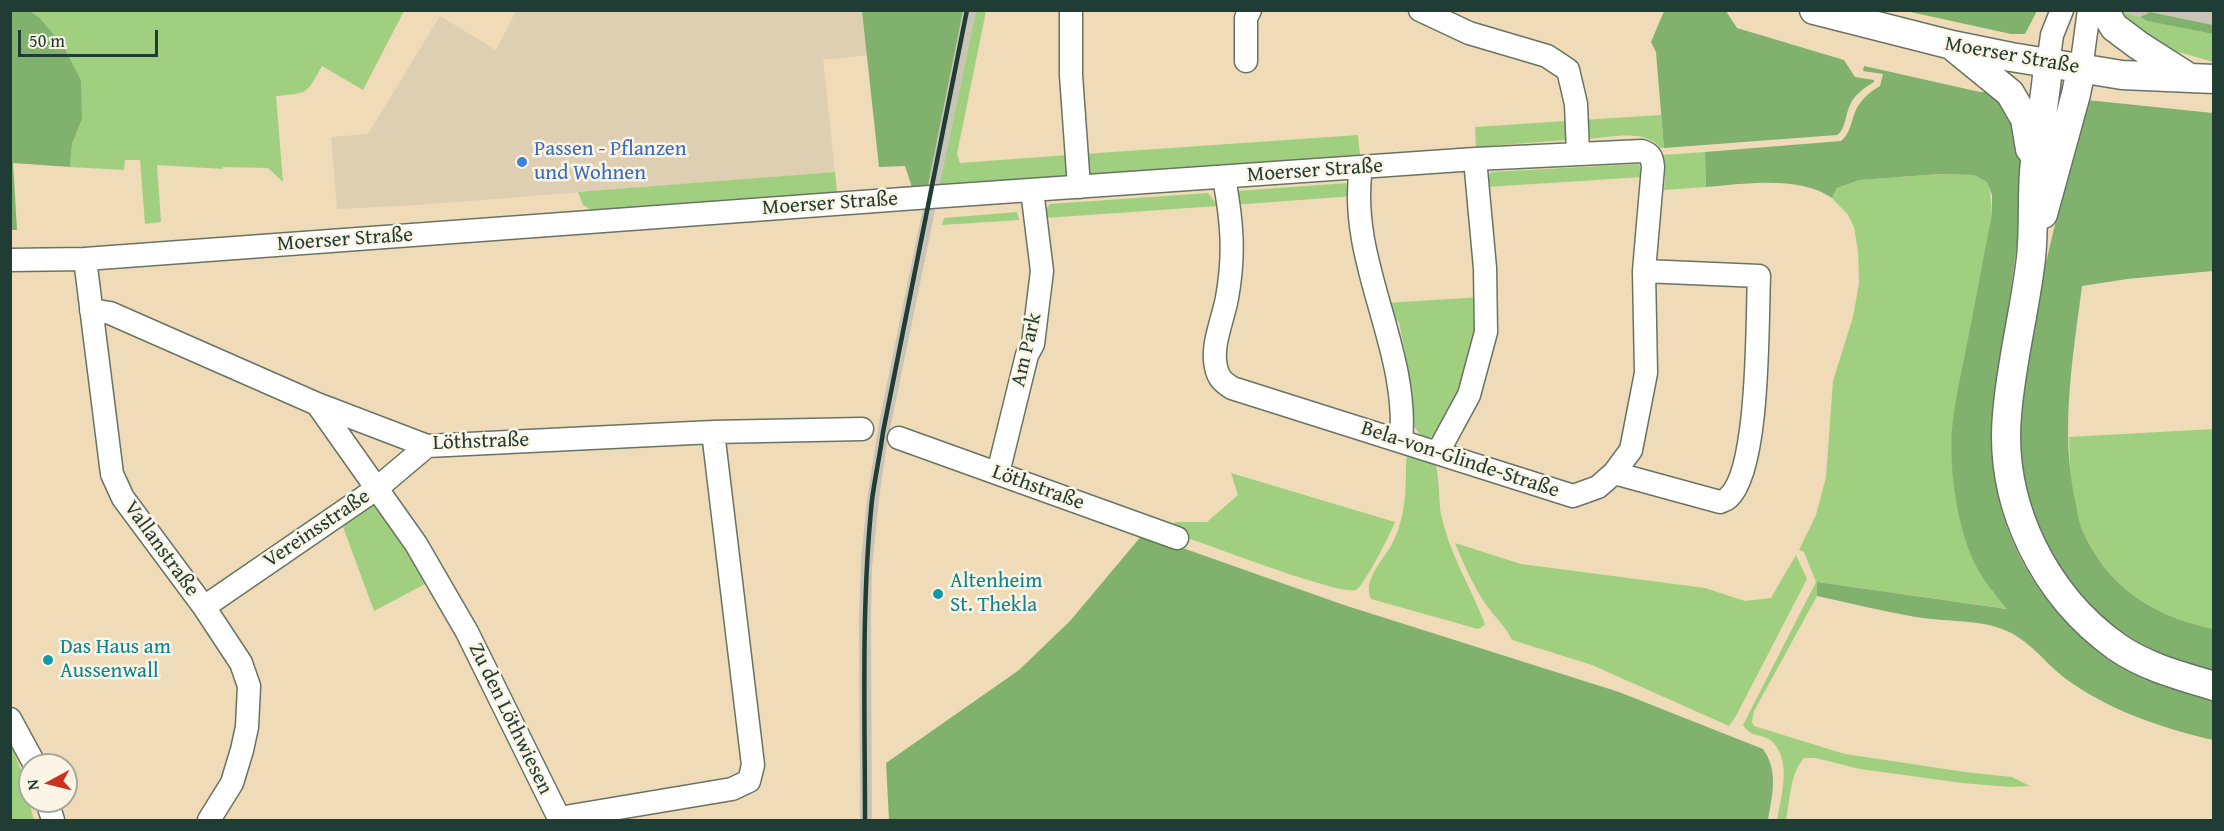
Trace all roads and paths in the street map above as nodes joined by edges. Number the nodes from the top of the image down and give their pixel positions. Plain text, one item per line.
1 (1071, 10) edge
2 (1250, 10) edge
3 (1420, 10) edge
4 (1814, 10) edge
5 (2062, 10) edge
6 (2089, 10) edge
7 (2104, 10) edge
8 (1952, 45) junction
9 (1246, 61) dead end
10 (2048, 64) junction
11 (2081, 69) junction
12 (2202, 79) edge
13 (1578, 153) junction
14 (1649, 153) joint
15 (1475, 159) junction
16 (1361, 168) junction
17 (2034, 170) junction
18 (1224, 178) junction
19 (1079, 187) junction
20 (1032, 190) junction
21 (2031, 257) junction
22 (85, 259) junction
23 (10, 260) edge
24 (1644, 270) junction
25 (91, 310) junction
26 (317, 404) junction
27 (862, 429) dead end
28 (713, 432) junction
29 (899, 438) dead end
30 (1401, 441) junction
31 (427, 446) junction
32 (1437, 452) junction
33 (1614, 473) junction
34 (998, 474) junction
35 (376, 489) junction
36 (1177, 538) dead end
37 (204, 607) junction
38 (2214, 686) edge
39 (10, 719) edge
40 (28, 753) edge
41 (209, 820) edge

1 - 19 street
2 - 9 street
3 - 13 street
4 - 8 main road, Moerser Straße
5 - 10 street
6 - 11 street
7 - 12 main road
8 - 10 main road, Moerser Straße
8 - 17 main road
10 - 11 main road, Moerser Straße
10 - 17 main road
11 - 12 main road, Moerser Straße
11 - 21 main road
13 - 14 street, Moerser Straße
13 - 15 street, Moerser Straße
14 - 24 street, Bela-von-Glinde-Straße
15 - 16 street, Moerser Straße
15 - 32 street
16 - 18 street, Moerser Straße
16 - 30 street
17 - 21 main road
18 - 19 street, Moerser Straße
18 - 30 street, Bela-von-Glinde-Straße
19 - 20 street, Moerser Straße
20 - 22 street, Moerser Straße
20 - 34 street, Am Park
21 - 38 main road
22 - 23 street, Moerser Straße
22 - 25 street, Vallanstraße
24 - 33 street, Bela-von-Glinde-Straße
24 - 33 street
25 - 26 street, Löthstraße
25 - 37 street, Vallanstraße
26 - 31 street, Löthstraße
26 - 35 street, Zu den Löthwiesen
27 - 28 street, Löthstraße
28 - 31 street, Löthstraße
28 - 35 street, Zu den Löthwiesen
29 - 34 street, Löthstraße
30 - 32 street, Bela-von-Glinde-Straße
31 - 35 street, Vereinsstraße
32 - 33 street, Bela-von-Glinde-Straße
34 - 36 street, Löthstraße
35 - 37 street, Vereinsstraße
37 - 41 street, Vallanstraße
39 - 40 street

